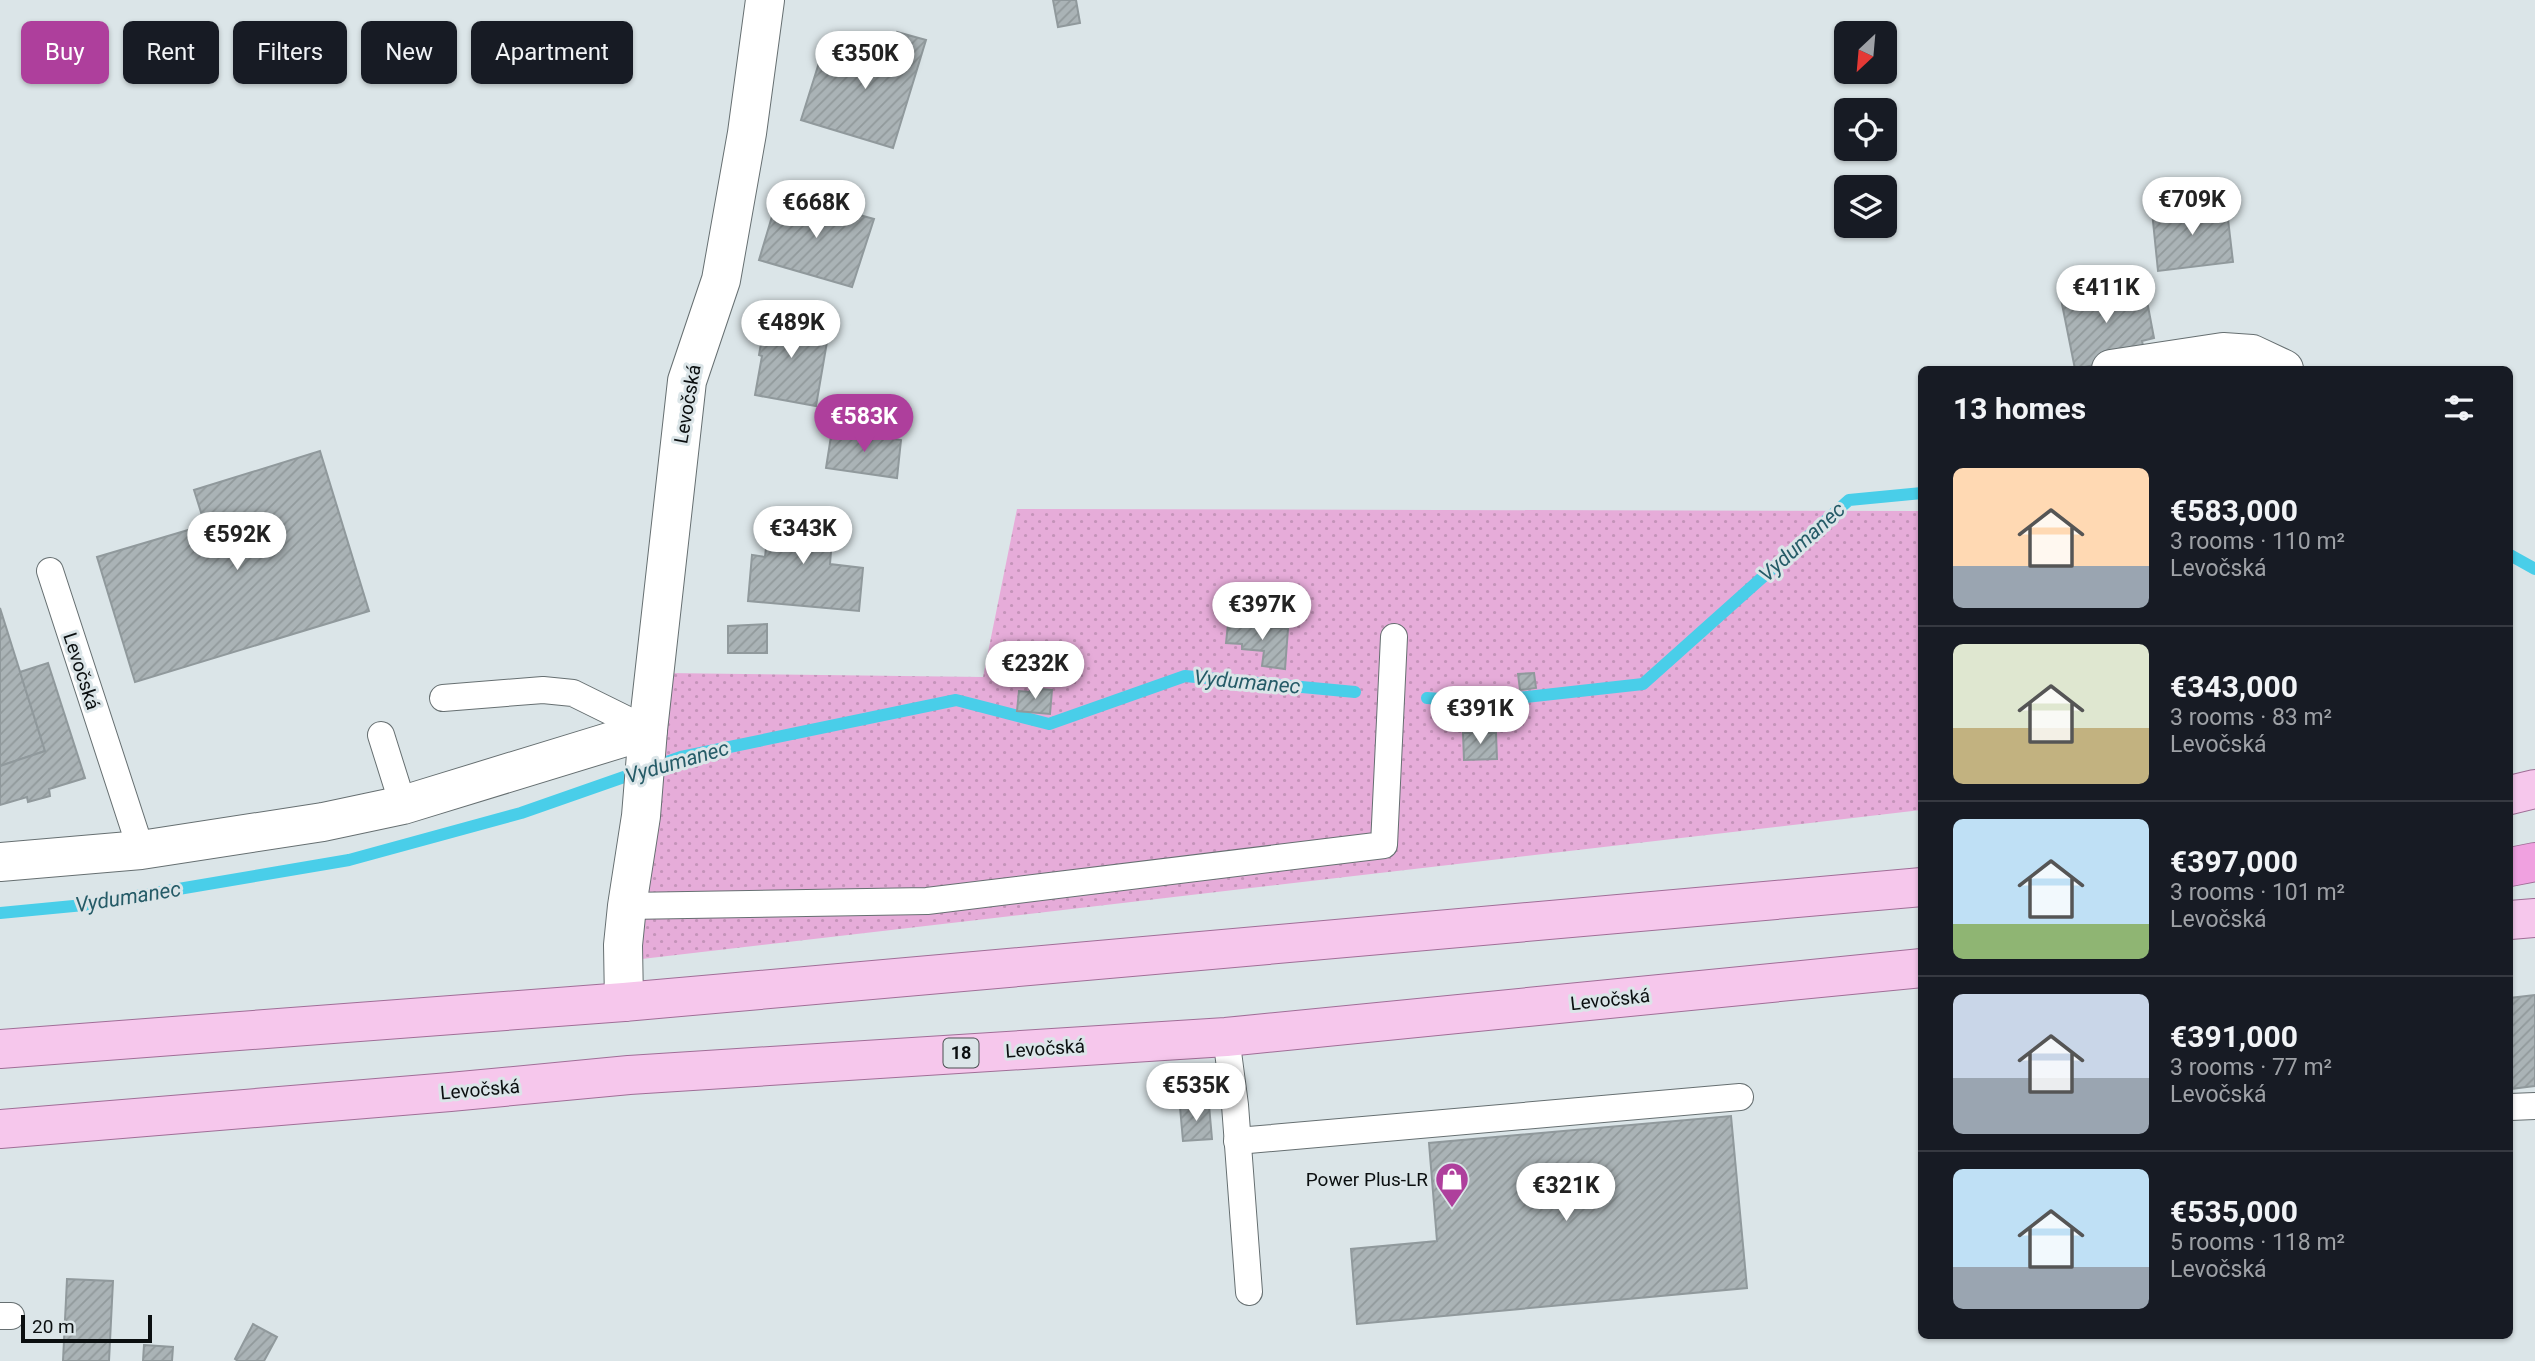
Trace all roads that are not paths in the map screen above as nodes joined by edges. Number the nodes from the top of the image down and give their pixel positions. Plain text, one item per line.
1 (765, 0) edge
2 (2131, 366) edge
3 (2277, 366) edge
4 (50, 572) dead end
5 (1394, 637) dead end
6 (443, 698) dead end
7 (381, 735) dead end
8 (648, 738) junction
9 (2535, 789) edge
10 (2513, 794) edge
11 (402, 805) junction
12 (141, 849) junction
13 (0, 862) edge
14 (2535, 862) edge
15 (2513, 866) edge
16 (1918, 887) edge
17 (627, 906) junction
18 (2535, 918) edge
19 (2513, 920) edge
20 (1918, 968) edge
21 (624, 1002) junction
22 (1226, 1037) junction
23 (0, 1049) edge
24 (1740, 1097) dead end
25 (2535, 1106) edge
26 (2513, 1107) edge
27 (0, 1129) edge
28 (1237, 1141) junction
29 (1250, 1292) dead end

1 - 8 street, Levočská
2 - 3 street
4 - 12 lane, Levočská
5 - 17 lane
6 - 8 lane
7 - 11 lane
8 - 11 street
8 - 17 street, Levočská
9 - 10 main road
11 - 12 street
12 - 13 street
14 - 15 highway
16 - 21 main road
17 - 21 street, Levočská
18 - 19 main road
20 - 22 main road, Levočská / 18
21 - 23 main road
22 - 27 main road, Levočská / 18
22 - 28 lane
24 - 28 lane
25 - 26 lane
28 - 29 lane

